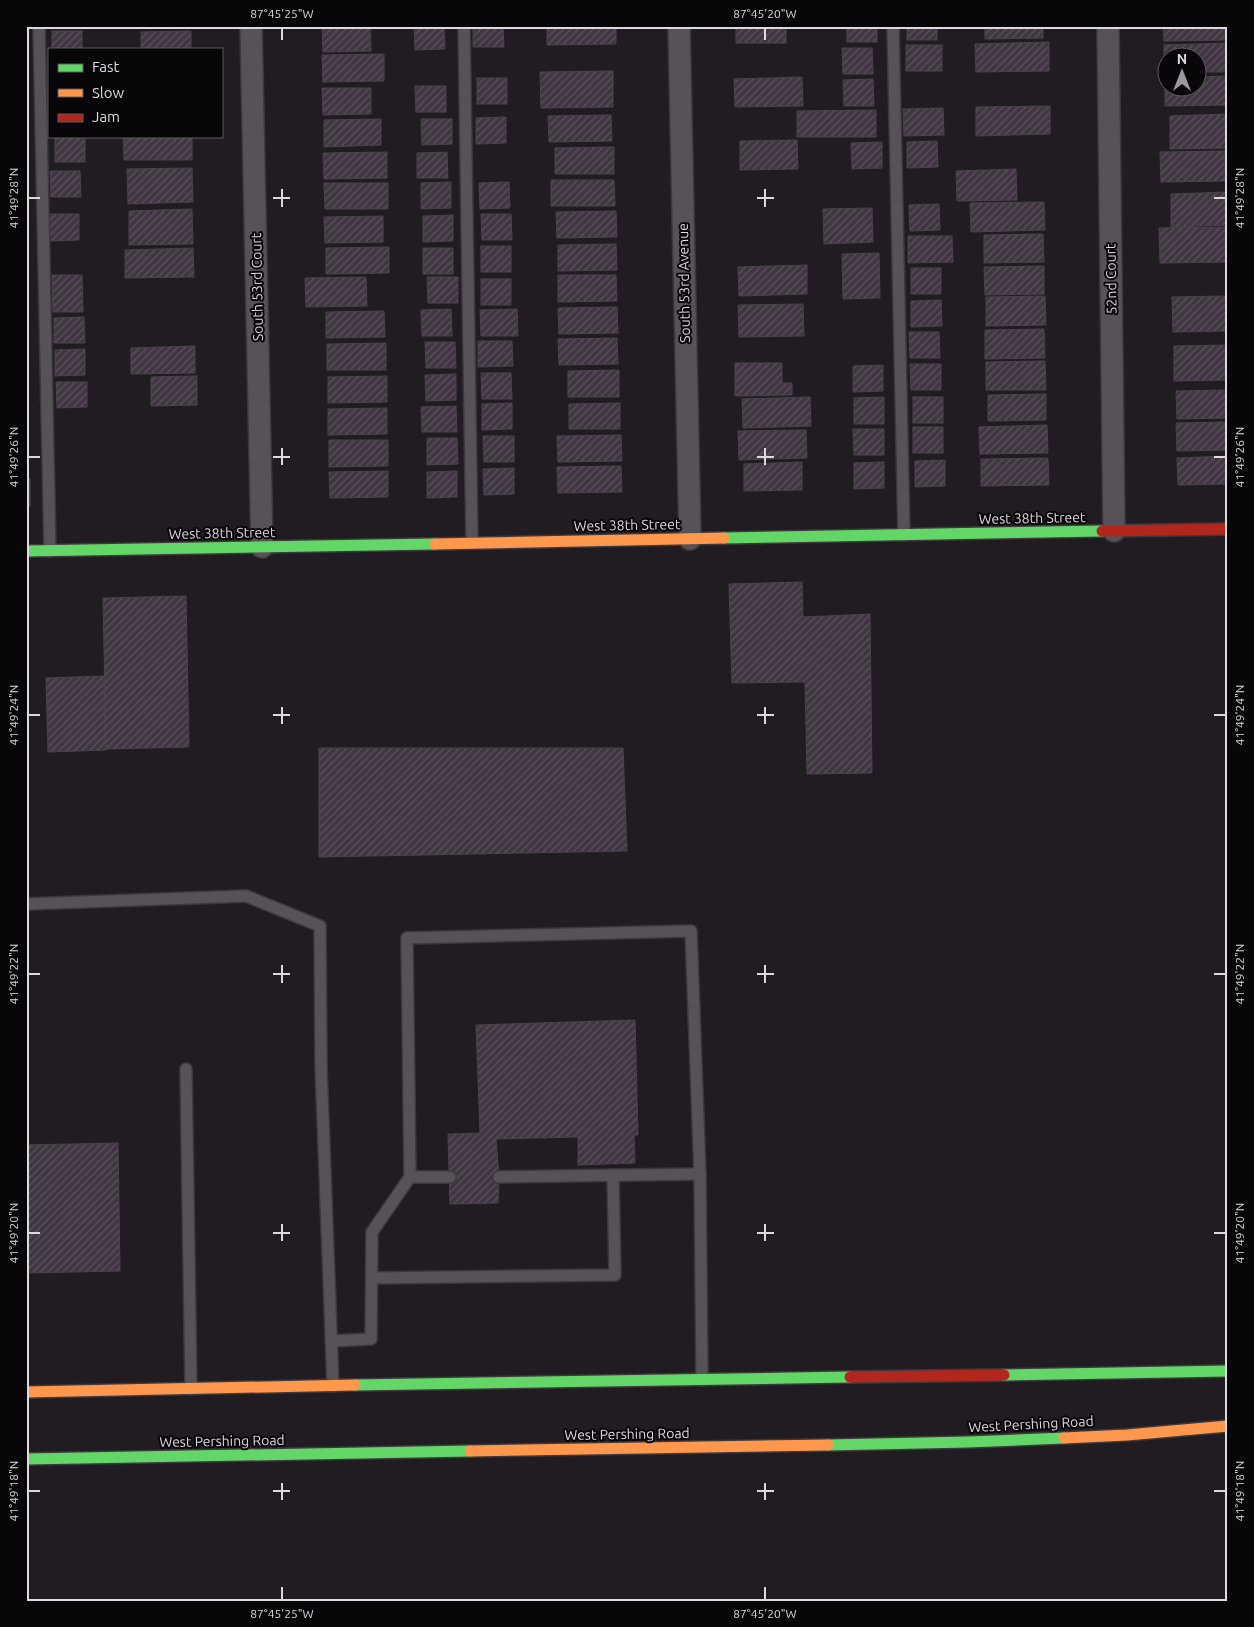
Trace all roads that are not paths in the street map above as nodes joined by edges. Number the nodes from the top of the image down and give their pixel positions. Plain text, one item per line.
1 (39, 26) edge
2 (251, 26) edge
3 (464, 26) edge
4 (679, 26) edge
5 (893, 26) edge
6 (1108, 26) edge
7 (1228, 529) edge
8 (1114, 531) junction
9 (904, 535) junction
10 (690, 539) junction
11 (472, 543) junction
12 (262, 547) junction
13 (26, 551) edge
14 (50, 551) junction
15 (26, 904) edge
16 (186, 1069) dead end
17 (700, 1174) junction
18 (613, 1175) junction
19 (410, 1177) junction
20 (450, 1177) dead end
21 (499, 1177) dead end
22 (372, 1278) junction
23 (331, 1341) junction
24 (1228, 1370) edge
25 (702, 1380) junction
26 (333, 1386) junction
27 (190, 1389) junction
28 (26, 1392) edge
29 (1228, 1426) edge
30 (26, 1459) edge

1 - 14 lane
2 - 12 street, South 53rd Court
3 - 11 lane
4 - 10 street, South 53rd Avenue
5 - 9 lane
6 - 8 street, 52nd Court
7 - 8 main road, West 38th Street
8 - 9 main road, West 38th Street
9 - 10 main road, West 38th Street
10 - 11 main road, West 38th Street
11 - 12 main road, West 38th Street
12 - 14 main road, West 38th Street
13 - 14 main road, West 38th Street
15 - 23 lane
16 - 27 lane
17 - 18 lane
17 - 19 lane
17 - 25 lane
18 - 21 lane
18 - 22 lane
19 - 20 lane
19 - 22 lane
22 - 23 lane
23 - 26 lane
24 - 25 main road
25 - 26 main road
26 - 27 main road
27 - 28 main road
29 - 30 main road, West Pershing Road

